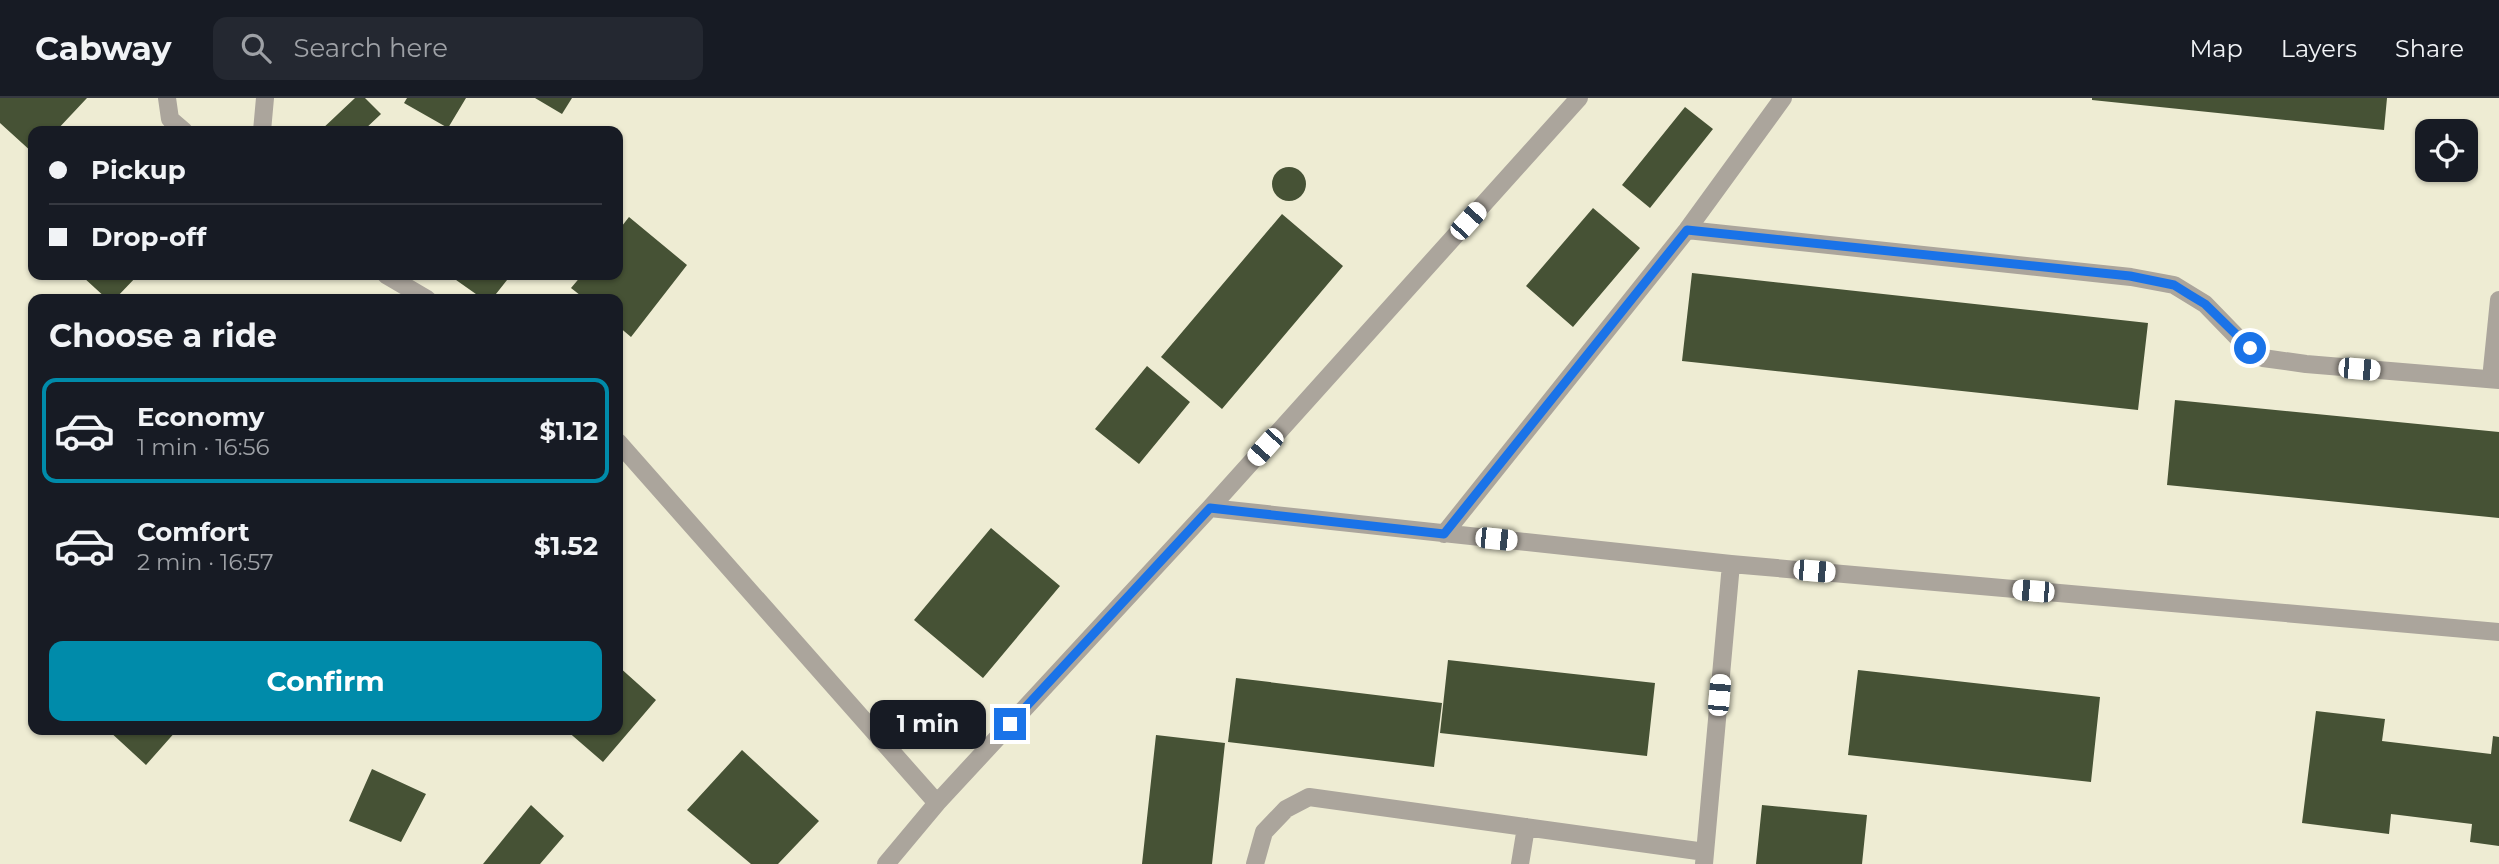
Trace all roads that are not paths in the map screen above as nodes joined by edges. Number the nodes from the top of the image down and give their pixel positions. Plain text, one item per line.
1 (167, 98) edge
2 (265, 98) edge
3 (1579, 98) edge
4 (1783, 98) edge
5 (178, 126) edge
6 (262, 126) edge
7 (1687, 230) junction
8 (395, 280) edge
9 (419, 294) edge
10 (2499, 300) edge
11 (2495, 379) edge
12 (623, 448) edge
13 (1210, 508) junction
14 (1444, 534) junction
15 (1731, 564) junction
16 (2499, 632) edge
17 (937, 803) junction
18 (1525, 827) junction
19 (1704, 858) edge
20 (886, 864) edge
21 (1255, 864) edge
22 (1520, 864) edge

1 - 5 street
2 - 6 street
3 - 13 street
4 - 7 street
7 - 11 street
7 - 14 street
8 - 9 street
10 - 11 street
12 - 17 street
13 - 14 street
13 - 17 street
14 - 15 street
15 - 16 street
15 - 19 street
17 - 20 street
18 - 19 street
18 - 21 street
18 - 22 street

